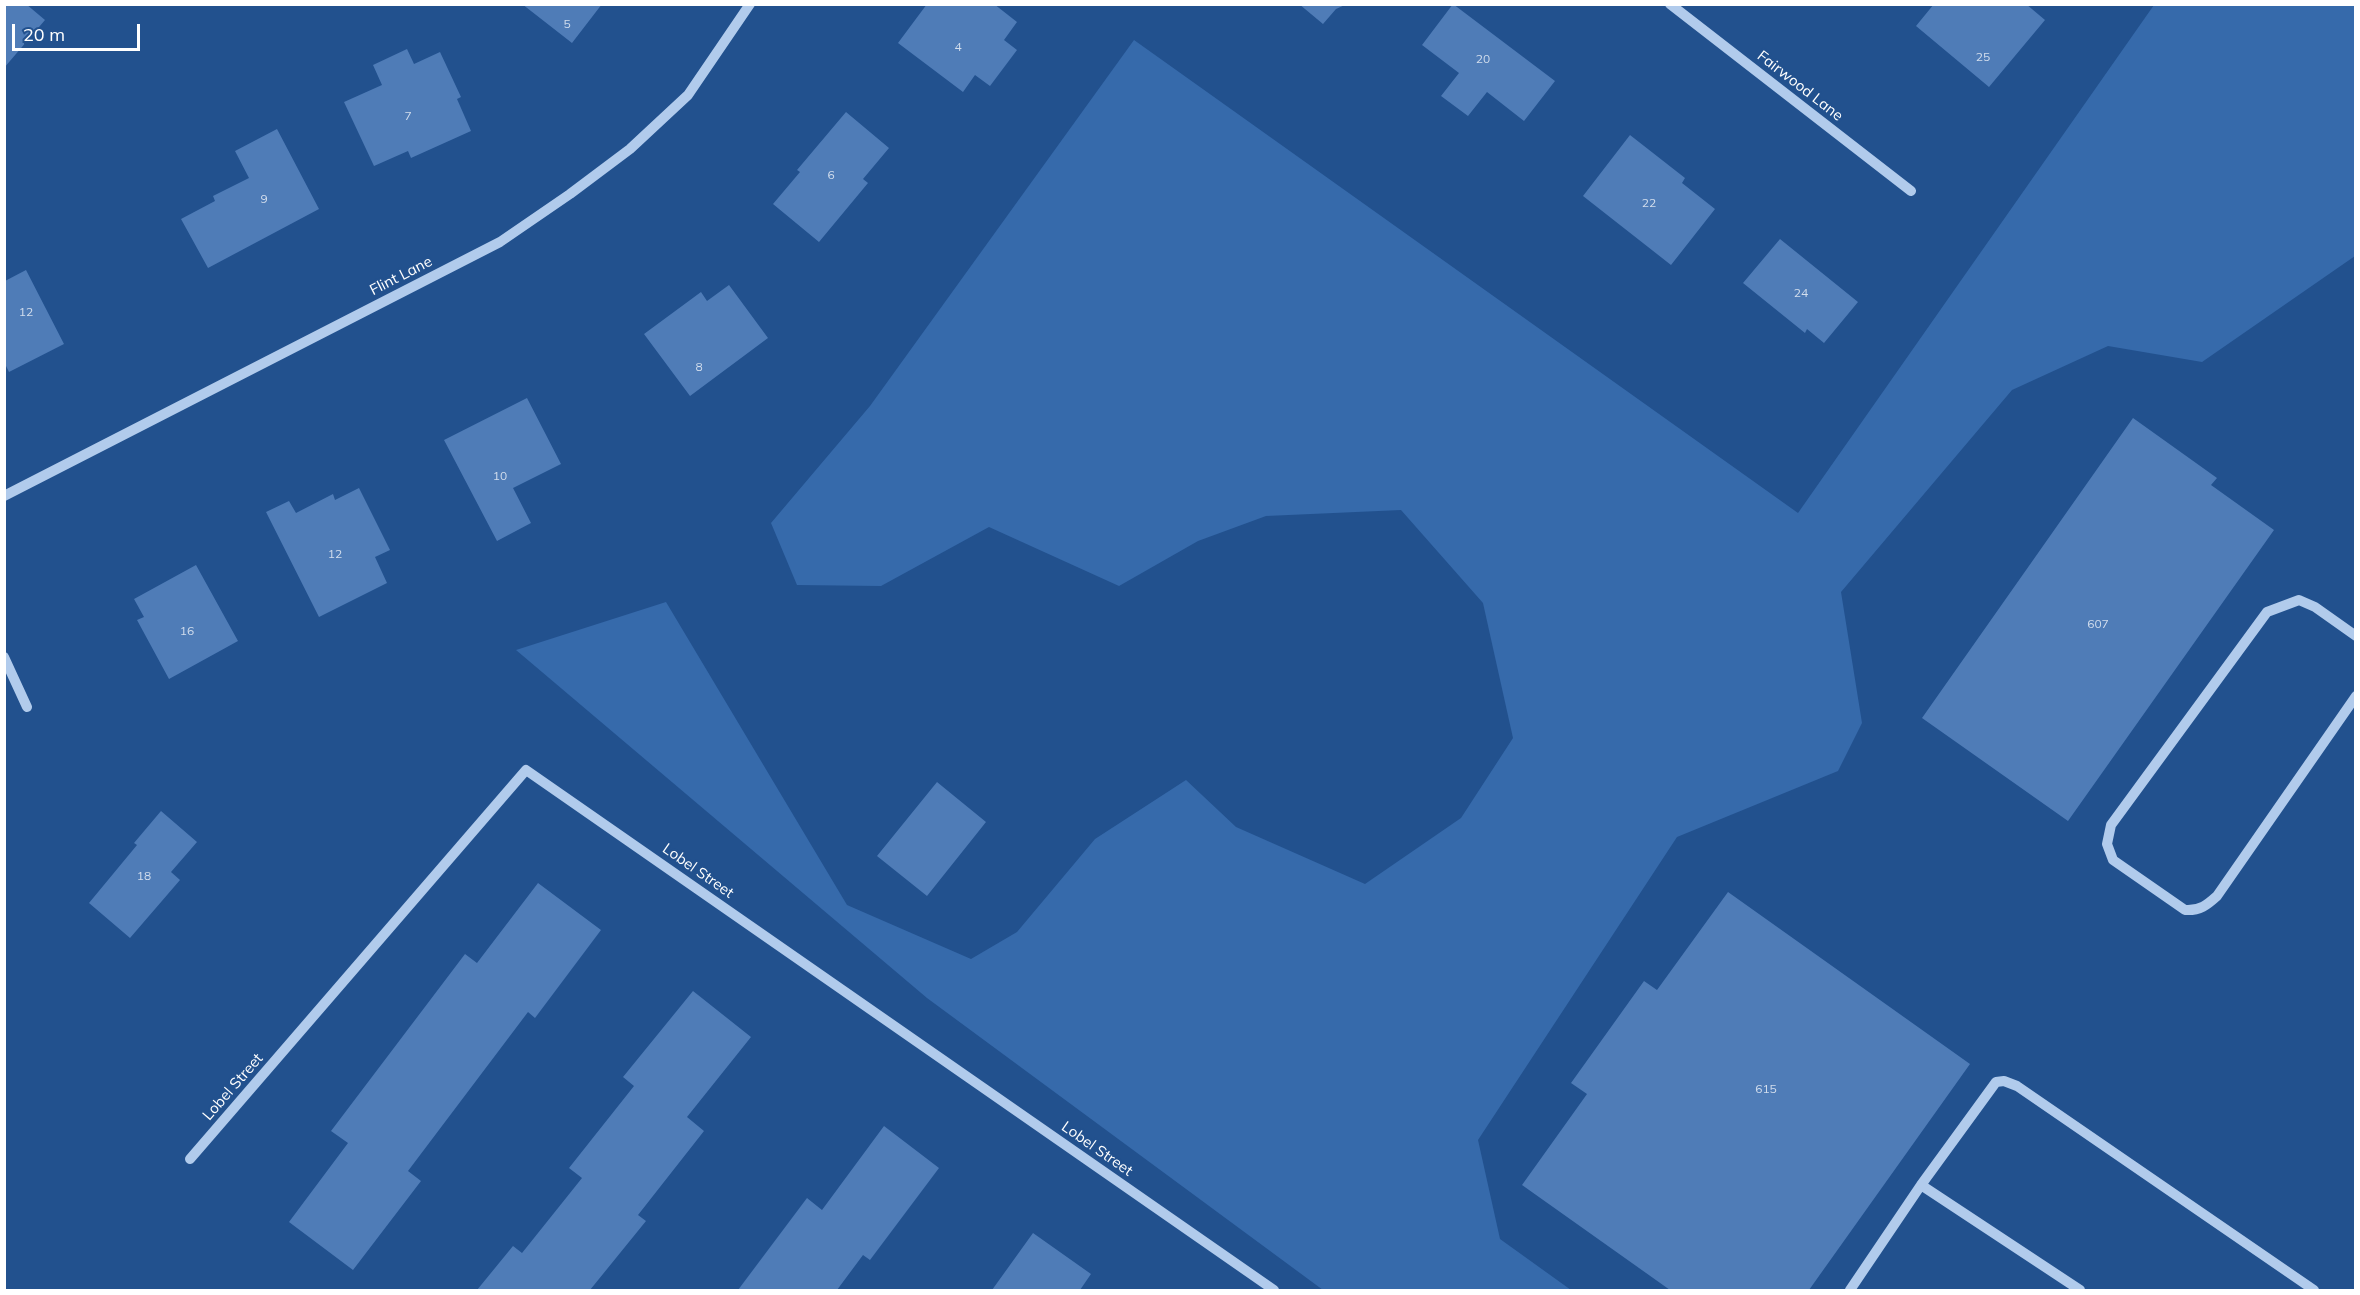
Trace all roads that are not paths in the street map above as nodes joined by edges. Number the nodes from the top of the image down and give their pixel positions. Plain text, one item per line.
1 (750, 4) edge
2 (1670, 4) edge
3 (1911, 191) dead end
4 (4, 496) edge
5 (2355, 636) edge
6 (4, 657) edge
7 (2355, 696) edge
8 (27, 707) dead end
9 (190, 1159) dead end
10 (1921, 1185) junction
11 (1274, 1290) edge
12 (1850, 1290) edge
13 (2080, 1290) edge
14 (2313, 1290) edge

1 - 4 street, Flint Lane
2 - 3 street, Fairwood Lane
5 - 7 street
6 - 8 street
9 - 11 street, Lobel Street
10 - 12 street
10 - 13 street
10 - 14 street

